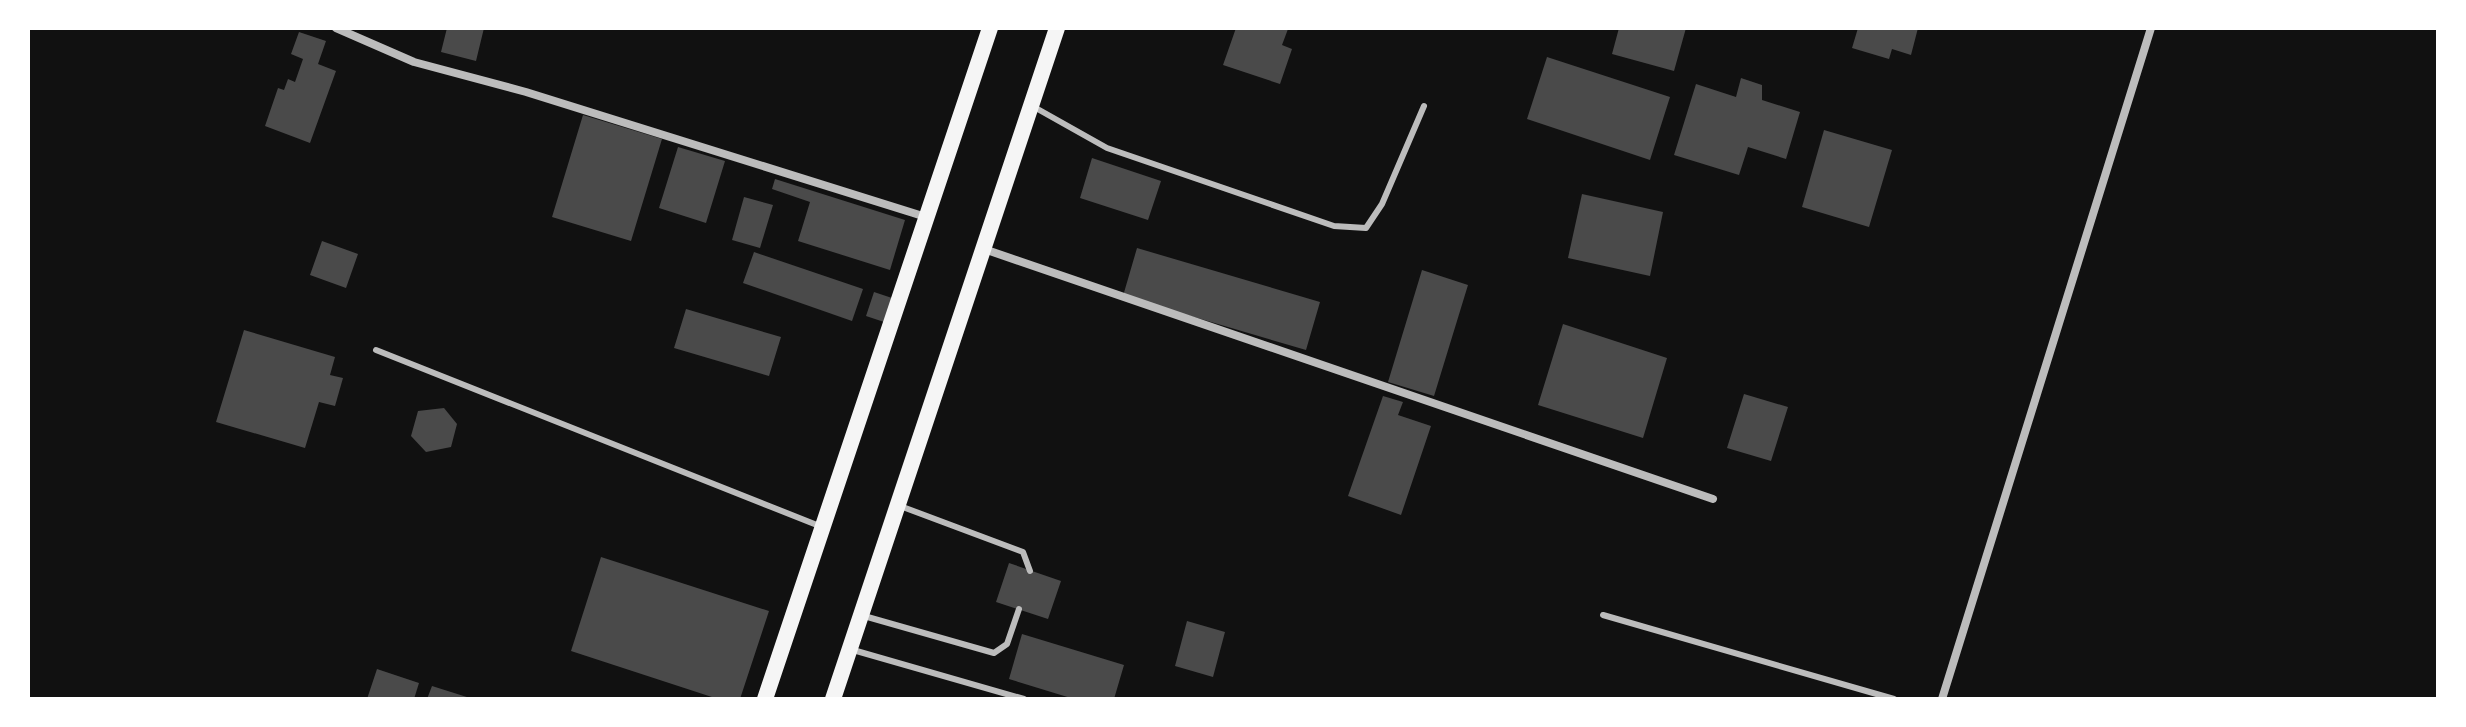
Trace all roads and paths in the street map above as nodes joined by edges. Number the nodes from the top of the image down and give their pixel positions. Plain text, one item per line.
1 (336, 28) edge
2 (990, 28) edge
3 (1057, 28) edge
4 (2151, 28) edge
5 (1031, 106) junction
6 (1424, 106) dead end
7 (926, 217) junction
8 (983, 248) junction
9 (376, 350) dead end
10 (1713, 499) dead end
11 (897, 505) junction
12 (822, 527) junction
13 (1030, 571) dead end
14 (1019, 609) dead end
15 (860, 615) junction
16 (1603, 615) dead end
17 (850, 649) junction
18 (765, 699) edge
19 (833, 699) edge
20 (1024, 699) edge
21 (1894, 699) edge
22 (1942, 699) edge

1 - 7 street
2 - 7 main road
3 - 5 main road
4 - 22 street
5 - 6 lane
5 - 8 main road
7 - 12 main road
8 - 10 street
8 - 11 main road
9 - 12 lane
11 - 13 lane
11 - 15 main road
12 - 18 main road
14 - 15 lane
15 - 17 main road
16 - 21 lane
17 - 19 main road
17 - 20 lane

